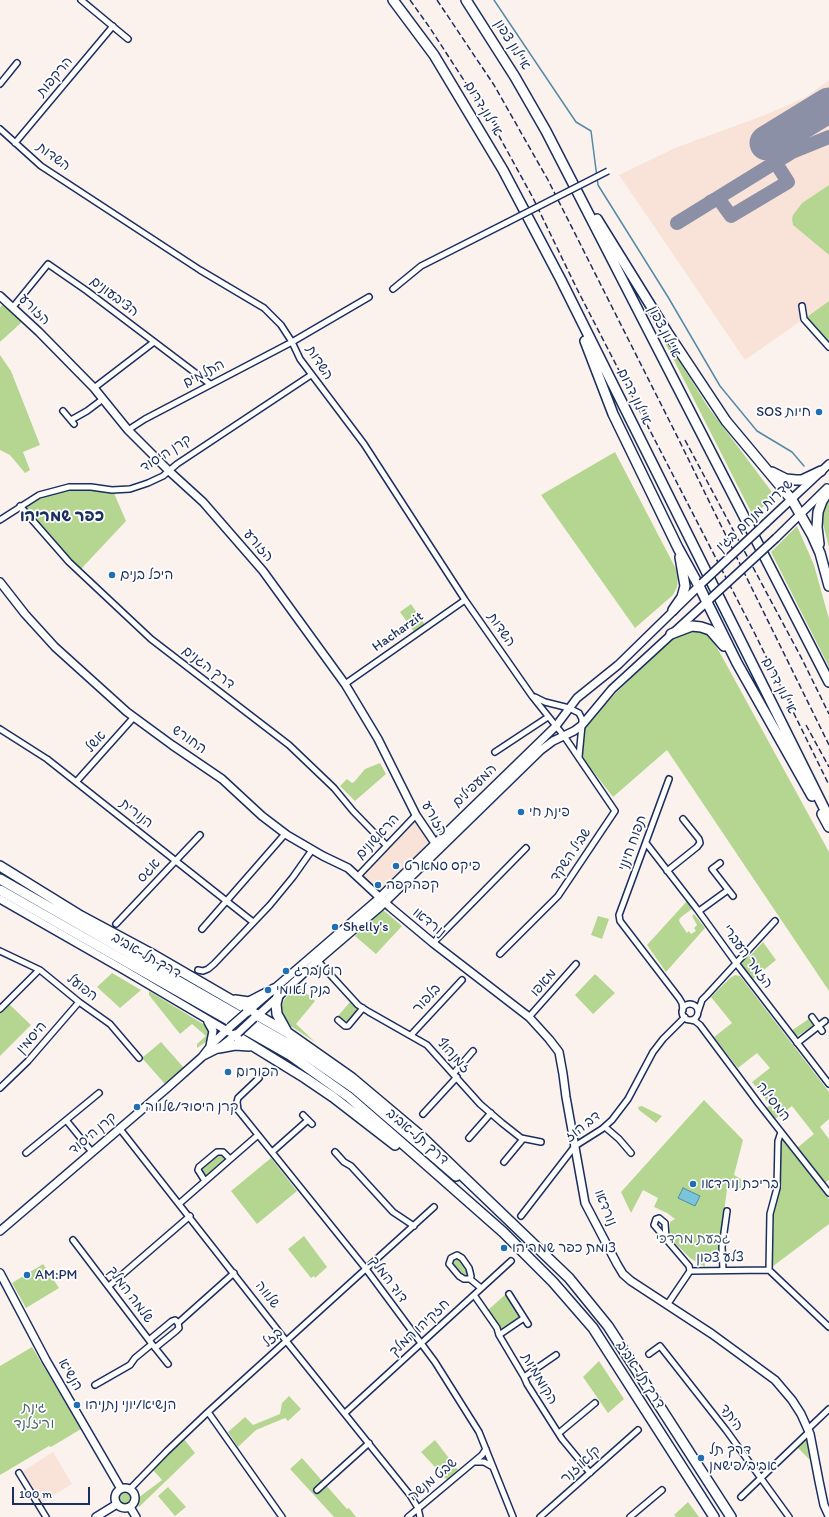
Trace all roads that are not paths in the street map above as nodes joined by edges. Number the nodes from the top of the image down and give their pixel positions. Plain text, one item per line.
1 (81, 0) edge
2 (393, 0) edge
3 (466, 0) edge
4 (112, 26) junction
5 (128, 39) dead end
6 (17, 63) dead end
7 (0, 84) edge
8 (0, 130) edge
9 (15, 143) junction
10 (564, 167) junction
11 (608, 171) dead end
12 (561, 280) junction
13 (393, 289) dead end
14 (0, 296) edge
15 (369, 297) dead end
16 (802, 306) dead end
17 (13, 307) junction
18 (154, 342) junction
19 (292, 342) junction
20 (829, 347) edge
21 (311, 375) junction
22 (210, 384) junction
23 (94, 388) junction
24 (103, 399) junction
25 (63, 411) dead end
26 (128, 430) junction
27 (829, 464) edge
28 (768, 469) junction
29 (169, 471) junction
30 (821, 471) junction
31 (829, 486) edge
32 (829, 490) edge
33 (792, 500) junction
34 (20, 506) junction
35 (801, 514) junction
36 (0, 520) edge
37 (678, 548) junction
38 (820, 553) junction
39 (0, 582) edge
40 (701, 585) junction
41 (829, 586) edge
42 (465, 600) junction
43 (709, 600) junction
44 (673, 610) junction
45 (671, 634) junction
46 (737, 664) junction
47 (829, 682) edge
48 (345, 684) junction
49 (532, 696) junction
50 (570, 708) junction
51 (134, 717) junction
52 (548, 717) junction
53 (582, 725) junction
54 (556, 726) junction
55 (0, 729) edge
56 (564, 736) junction
57 (495, 752) dead end
58 (580, 759) junction
59 (669, 779) dead end
60 (76, 782) junction
61 (416, 814) junction
62 (829, 818) edge
63 (683, 819) dead end
64 (829, 827) edge
65 (285, 834) junction
66 (200, 835) dead end
67 (434, 844) junction
68 (646, 844) junction
69 (386, 845) junction
70 (526, 848) dead end
71 (312, 850) junction
72 (432, 856) junction
73 (176, 861) junction
74 (720, 863) dead end
75 (0, 866) edge
76 (667, 871) junction
77 (358, 876) junction
78 (0, 879) edge
79 (0, 890) edge
80 (728, 890) junction
81 (733, 896) dead end
82 (0, 899) edge
83 (382, 900) junction
84 (226, 901) junction
85 (699, 911) junction
86 (775, 921) dead end
87 (253, 922) junction
88 (116, 924) dead end
89 (202, 929) dead end
90 (433, 943) junction
91 (0, 951) edge
92 (316, 953) junction
93 (500, 954) dead end
94 (317, 961) junction
95 (736, 963) junction
96 (576, 964) dead end
97 (39, 970) junction
98 (198, 970) dead end
99 (462, 980) dead end
100 (276, 993) junction
101 (707, 995) junction
102 (225, 997) junction
103 (679, 998) junction
104 (79, 1002) junction
105 (690, 1004) junction
106 (363, 1008) junction
107 (0, 1009) edge
108 (683, 1010) junction
109 (698, 1013) junction
110 (252, 1014) junction
111 (529, 1017) junction
112 (685, 1017) junction
113 (812, 1017) dead end
114 (205, 1019) junction
115 (338, 1020) dead end
116 (691, 1020) junction
117 (825, 1021) dead end
118 (700, 1025) junction
119 (820, 1028) junction
120 (232, 1031) junction
121 (288, 1034) junction
122 (411, 1035) junction
123 (796, 1043) junction
124 (214, 1047) junction
125 (253, 1047) junction
126 (473, 1051) dead end
127 (139, 1058) dead end
128 (455, 1075) junction
129 (259, 1078) dead end
130 (829, 1084) edge
131 (0, 1088) edge
132 (100, 1093) dead end
133 (490, 1113) junction
134 (423, 1114) dead end
135 (303, 1115) dead end
136 (66, 1120) junction
137 (605, 1127) junction
138 (120, 1129) junction
139 (781, 1132) junction
140 (258, 1135) junction
141 (470, 1138) dead end
142 (523, 1139) junction
143 (541, 1142) dead end
144 (575, 1146) junction
145 (92, 1152) junction
146 (272, 1152) junction
147 (335, 1152) dead end
148 (26, 1153) dead end
149 (631, 1153) dead end
150 (230, 1159) junction
151 (504, 1162) dead end
152 (205, 1181) junction
153 (829, 1193) edge
154 (180, 1203) junction
155 (434, 1207) dead end
156 (727, 1211) dead end
157 (190, 1216) junction
158 (521, 1216) dead end
159 (513, 1223) junction
160 (414, 1226) junction
161 (0, 1231) edge
162 (503, 1232) junction
163 (666, 1238) dead end
164 (73, 1240) dead end
165 (511, 1261) dead end
166 (366, 1269) junction
167 (723, 1270) junction
168 (769, 1270) junction
169 (690, 1271) junction
170 (0, 1273) edge
171 (234, 1273) junction
172 (470, 1278) junction
173 (109, 1286) junction
174 (481, 1288) junction
175 (509, 1294) dead end
176 (474, 1295) junction
177 (667, 1305) junction
178 (524, 1318) junction
179 (178, 1323) junction
180 (528, 1324) dead end
181 (829, 1328) edge
182 (499, 1335) junction
183 (287, 1342) junction
184 (152, 1344) junction
185 (422, 1344) junction
186 (649, 1354) dead end
187 (556, 1355) dead end
188 (168, 1364) dead end
189 (524, 1377) junction
190 (94, 1385) dead end
191 (595, 1403) dead end
192 (829, 1409) edge
193 (208, 1412) junction
194 (345, 1413) junction
195 (638, 1430) dead end
196 (808, 1431) junction
197 (559, 1434) junction
198 (369, 1443) junction
199 (486, 1449) junction
200 (474, 1462) junction
201 (493, 1467) junction
202 (19, 1473) dead end
203 (590, 1473) junction
204 (760, 1478) junction
205 (121, 1489) junction
206 (130, 1489) junction
207 (316, 1489) dead end
208 (662, 1490) dead end
209 (741, 1497) dead end
210 (827, 1503) edge
211 (117, 1504) junction
212 (130, 1507) junction
213 (418, 1508) junction
214 (829, 1516) edge
215 (46, 1517) edge
216 (96, 1517) edge
217 (136, 1517) edge
218 (282, 1517) edge
219 (408, 1517) edge
220 (420, 1517) edge
221 (512, 1517) edge
222 (540, 1517) edge
223 (630, 1517) edge
224 (714, 1517) edge
225 (731, 1517) edge
226 (789, 1517) edge

1 - 4 street
2 - 12 highway, איילון דרום
3 - 10 highway, איילון צפון
4 - 5 street
4 - 9 street, הרקפות
6 - 7 street
8 - 9 street, השדות
9 - 19 street, השדות
10 - 28 highway
10 - 47 highway, איילון צפון
11 - 13 street, bridge
12 - 37 highway
12 - 62 highway, איילון דרום
14 - 17 street, הזורע
15 - 19 street, התלמים
16 - 20 street
17 - 18 street, הציבעונים
17 - 23 street, הזורע
18 - 22 street, הציבעונים
18 - 23 street
19 - 21 street, השדות
19 - 22 street, התלמים
21 - 29 street, קרן היסוד
21 - 42 street, השדות
22 - 26 street, התלמים
23 - 24 street, הזורע
24 - 25 street
24 - 26 street, הזורע
26 - 29 street, הזורע
27 - 30 street, שדרות מנחם בגין
28 - 30 highway
28 - 33 highway
29 - 34 street, קרן היסוד
29 - 48 street, הזורע
30 - 33 street, שדרות מנחם בגין
31 - 35 street
32 - 38 highway
33 - 35 highway
33 - 40 street, שדרות מנחם בגין, bridge
34 - 36 street, קרן היסוד
34 - 69 street, דרך הגנים
35 - 38 highway
35 - 43 street, bridge
37 - 40 highway
37 - 44 highway
38 - 41 highway
39 - 51 street, החורש
40 - 43 highway
40 - 44 street, המעפילים
42 - 48 street, Hacharzit
42 - 49 street, השדות
43 - 45 street, המעפילים
43 - 46 highway
44 - 50 street, המעפילים
45 - 46 highway
45 - 53 street, המעפילים
46 - 64 highway
48 - 61 street, הזורע
49 - 50 street
49 - 52 street, השדות
50 - 53 street
50 - 54 street, המעפילים
51 - 60 street, אשל
51 - 65 street, החורש
52 - 54 street, השדות
52 - 57 street
53 - 56 street, המעפילים
53 - 58 street
54 - 56 street, השדות
54 - 67 street, המעפילים
55 - 60 street, הנורית
56 - 58 street, שביל השקד
56 - 72 street, המעפילים
58 - 93 street, שביל השקד
59 - 68 street, תפוח חינני
60 - 73 street, הנורית
61 - 67 street, הזורע
61 - 69 street, הראשונים
63 - 76 street
65 - 71 street, החורש
65 - 84 street
66 - 73 street, אגס
67 - 72 street, הזורע
67 - 83 street, המעפילים
68 - 76 street, הזמר העברי
68 - 103 street, תפוח חינני
69 - 77 street, הראשונים
70 - 90 street
71 - 77 street, החורש
71 - 87 street
72 - 83 street, המעפילים
73 - 84 street, הנורית
73 - 88 street, אגס
74 - 80 street
75 - 102 highway
76 - 85 street, הזמר העברי
77 - 83 street, החורש
78 - 159 highway, דרך תל-אביב
79 - 162 highway, דרך תל-אביב
80 - 81 street
80 - 85 street
82 - 114 street
83 - 90 street, נורדאו
83 - 92 street, המעפילים
83 - 94 street, המעפילים
84 - 87 street, הנורית
84 - 89 street
85 - 95 street, הזמר העברי
86 - 95 street
87 - 98 street
90 - 111 street, נורדאו
91 - 97 street, הפועל
92 - 94 street
92 - 100 street, המעפילים
94 - 100 street, המעפילים
94 - 106 street, זמנהוף
95 - 101 street
95 - 123 street, הזמר העברי
96 - 111 street, מאפו
97 - 104 street, הפועל
97 - 107 street
99 - 122 street, בלפור
100 - 102 highway
100 - 110 street, המעפילים
100 - 121 highway
101 - 105 street
101 - 109 street
102 - 110 highway
103 - 105 street
103 - 108 street
104 - 127 street, הפועל
104 - 131 street, היסמין
105 - 108 street
105 - 109 street
106 - 115 street
106 - 122 street, זמנהוף
108 - 112 street
109 - 116 street
109 - 118 street, המסילה
110 - 120 street, המעפילים, bridge
110 - 121 highway
111 - 144 street, נורדאו
112 - 116 street
112 - 137 street, דב הוז
113 - 119 street
114 - 120 street
114 - 124 street
116 - 118 street, המסילה
117 - 119 street
118 - 139 street, המסילה
119 - 123 street
120 - 124 street, קרן היסוד
120 - 125 highway
121 - 159 highway
122 - 128 street, זמנהוף
123 - 130 street, הזמר העברי
124 - 125 highway
124 - 138 street, קרן היסוד
125 - 162 highway
126 - 128 street
128 - 133 street, זמנהוף
128 - 134 street
129 - 140 street, דוד המלך
132 - 136 street
133 - 141 street
133 - 142 street, זמנהוף
135 - 146 street
136 - 145 street
136 - 148 street
137 - 144 street, דב הוז
137 - 149 street
138 - 145 street, קרן היסוד
138 - 154 street, שלווה
139 - 153 street, המסילה
139 - 168 street
140 - 146 street, דוד המלך
140 - 150 street
142 - 143 street, זמנהוף
142 - 151 street
144 - 158 street, דב הוז
144 - 177 street, נורדאו
145 - 161 street, קרן היסוד
146 - 166 street, דוד המלך
147 - 160 street
150 - 152 street
150 - 152 street
152 - 154 street
154 - 157 street, שלווה
155 - 160 street, בזל
156 - 167 street
157 - 171 street, שלווה
157 - 173 street
159 - 225 highway
160 - 166 street, בזל
162 - 224 highway, דרך תל-אביב
163 - 169 street
164 - 173 street, שלמה המלך
165 - 174 street, חזקיהו המלך
166 - 183 street, בזל
166 - 185 street, דוד המלך
167 - 168 street, צלע צפון
167 - 169 street, צלע צפון
168 - 181 street
169 - 177 street, צלע צפון
170 - 205 street, הנשיא
171 - 179 street
171 - 183 street, שלווה
172 - 172 street
172 - 174 street
173 - 184 street, שלמה המלך
174 - 176 street, חזקיהו המלך
175 - 178 street
176 - 182 street, הקוממיות
176 - 185 street, חזקיהו המלך
177 - 196 street, נורדאו
178 - 180 street
178 - 182 street
179 - 184 street
179 - 184 street
182 - 189 street, הקוממיות
183 - 193 street, בזל
183 - 194 street, שלווה
184 - 188 street, שלמה המלך
184 - 190 street
185 - 194 street, חזקיהו המלך
185 - 199 street, דוד המלך
186 - 204 street, היתד
187 - 189 street
189 - 197 street, הקוממיות
191 - 197 street
192 - 196 street
193 - 206 street, בזל
193 - 218 street
194 - 198 street, שלווה
195 - 203 street, קלאוזנר
196 - 204 street
196 - 210 street, נורדאו
197 - 203 street, הקוממיות
198 - 207 street
198 - 213 street, שלווה
199 - 200 street, שבט מנשה
199 - 201 street, דוד המלך
200 - 201 street, שבט מנשה
200 - 213 street, שבט מנשה
201 - 221 street, דוד המלך
202 - 215 street
203 - 222 street, קלאוזנר
204 - 209 street
204 - 226 street, היתד
205 - 206 street
205 - 211 street
206 - 212 street
208 - 223 street
210 - 214 street, נורדאו
211 - 212 street
211 - 216 street
212 - 217 street
213 - 219 street, שבט מנשה
213 - 220 street, שלווה

